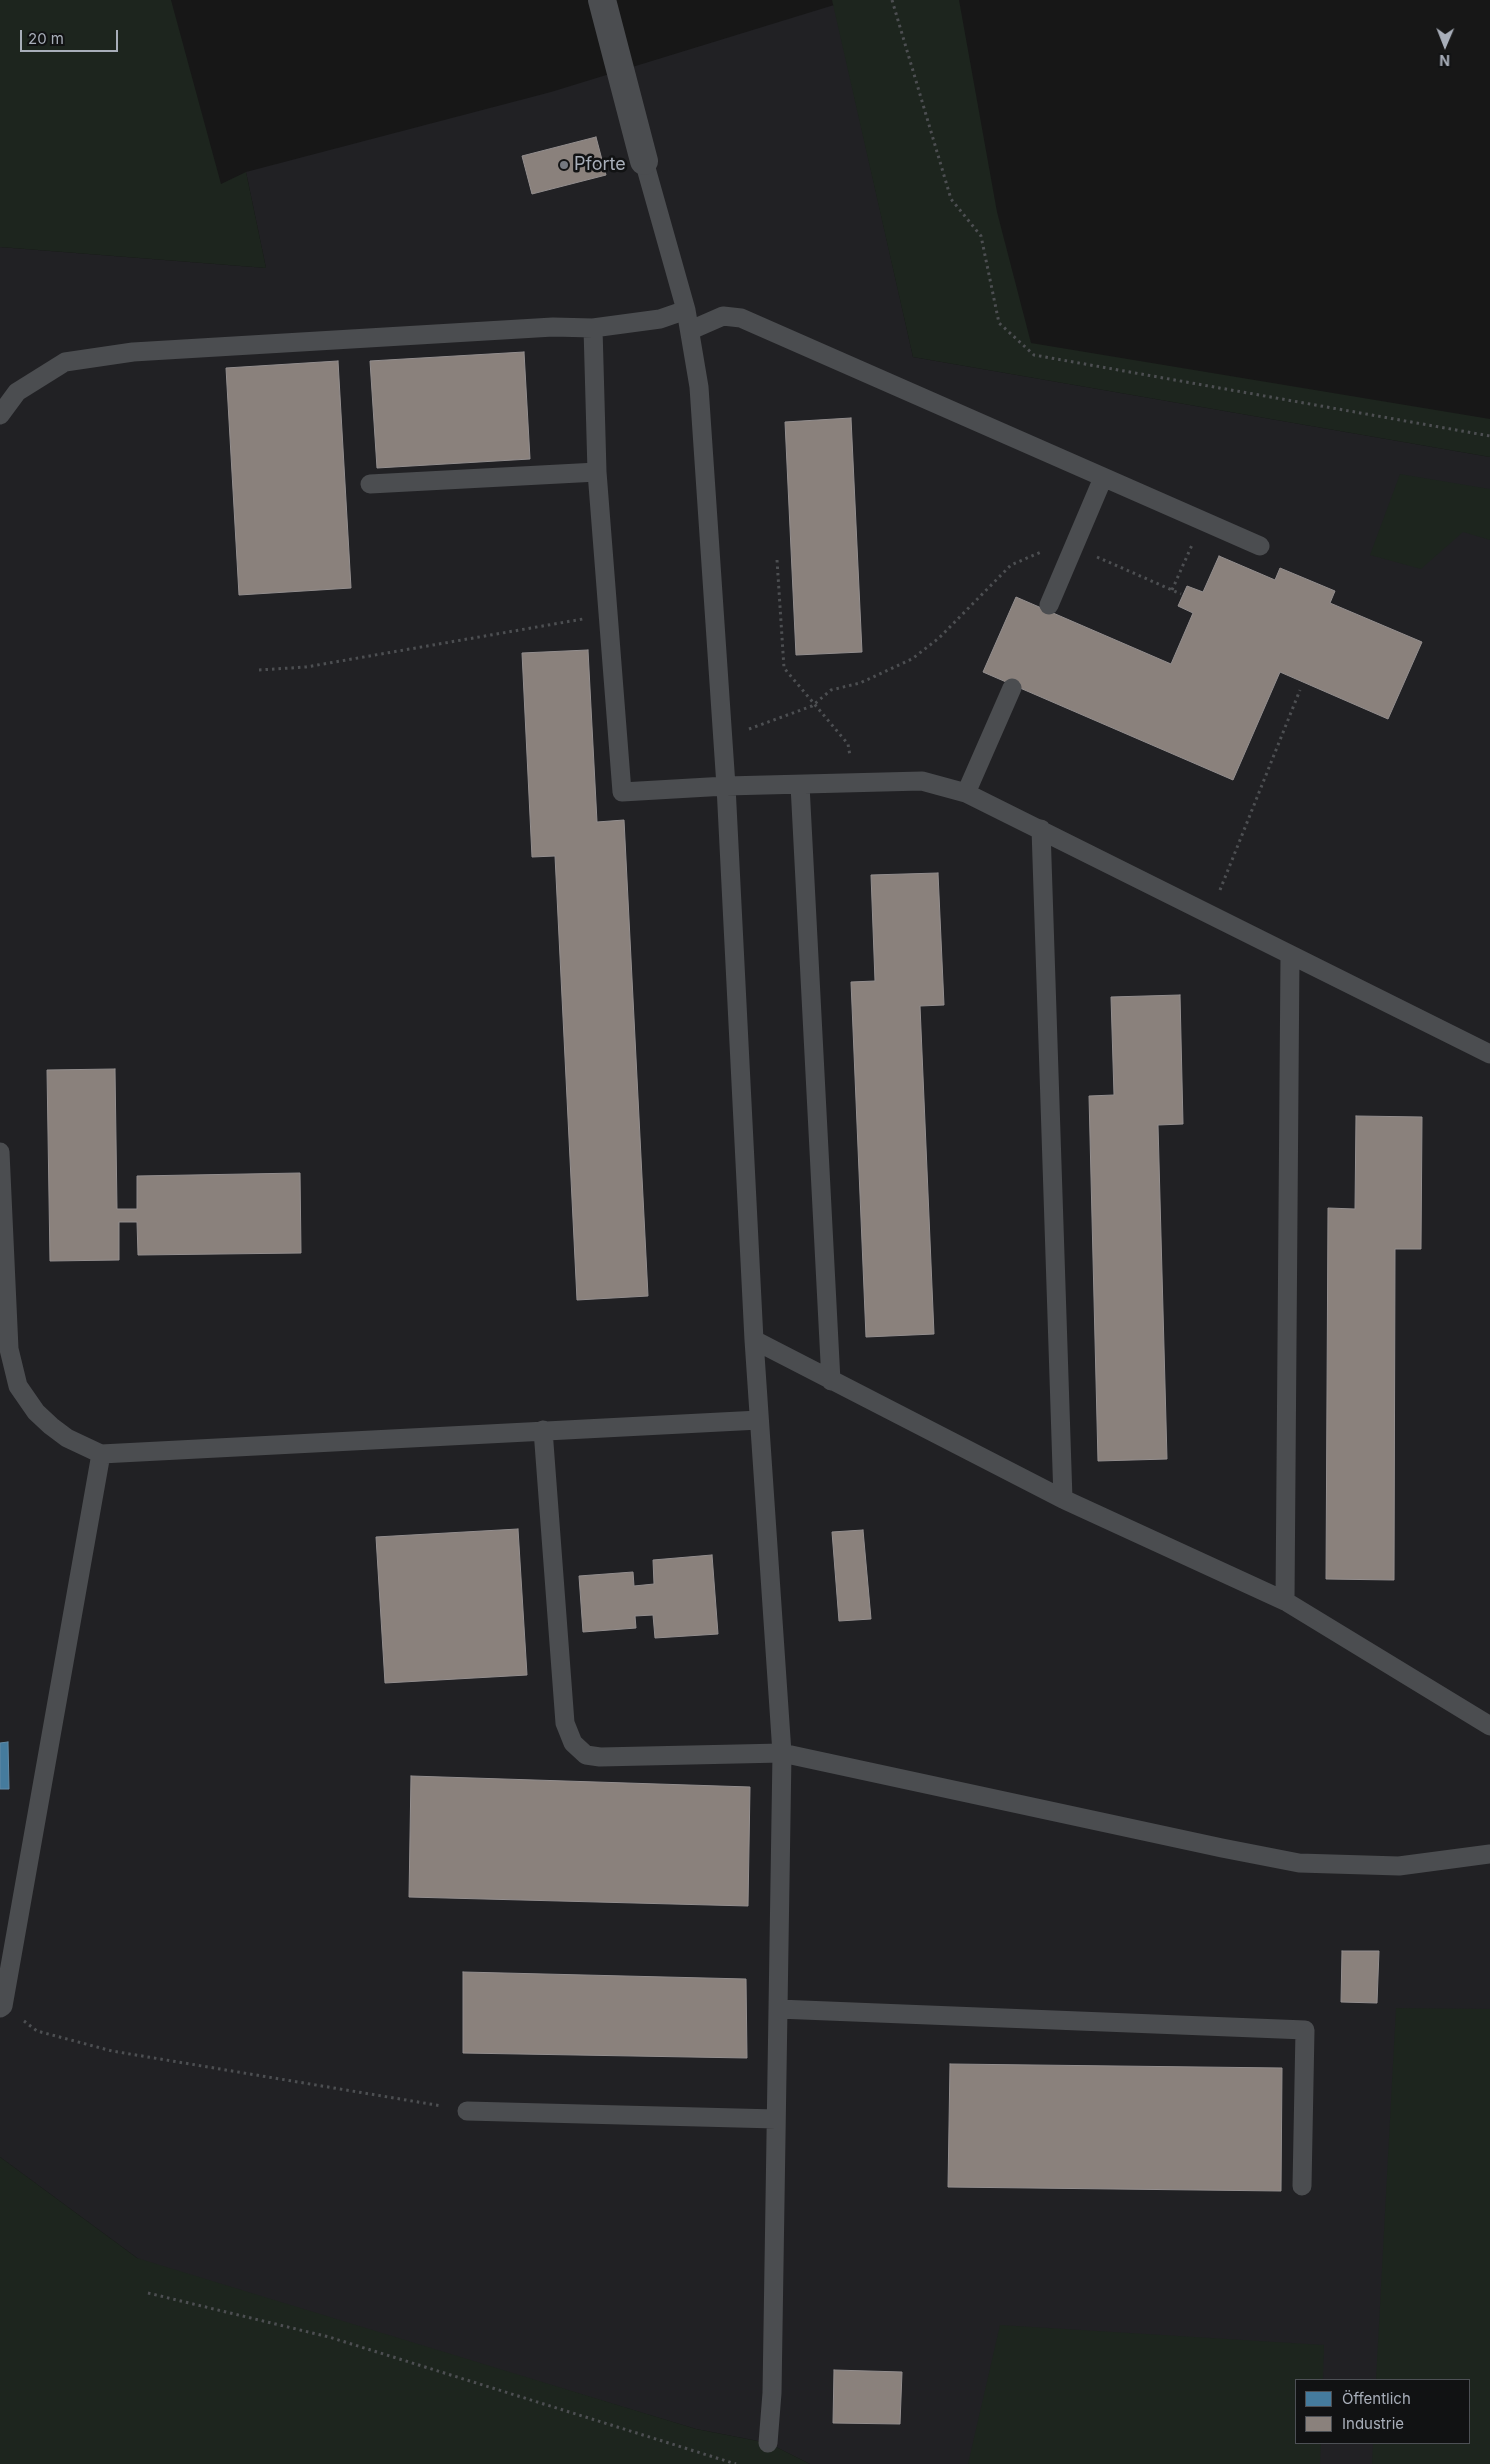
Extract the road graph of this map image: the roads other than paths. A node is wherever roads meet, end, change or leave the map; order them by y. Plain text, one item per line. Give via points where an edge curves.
1 (602, 0) edge
2 (644, 161) joint
3 (686, 310) junction
4 (593, 328) junction
5 (690, 330) junction
6 (0, 415) edge
7 (597, 472) junction
8 (1104, 478) junction
9 (370, 484) dead end
10 (1260, 546) dead end
11 (1049, 605) dead end
12 (1012, 688) dead end
13 (800, 785) junction
14 (726, 786) junction
15 (966, 793) junction
16 (1041, 829) junction
17 (1290, 955) junction
18 (1490, 1054) edge
19 (0, 1152) edge
20 (754, 1340) junction
21 (830, 1381) junction
22 (759, 1420) junction
23 (543, 1430) junction
24 (101, 1454) junction
25 (1063, 1499) junction
26 (1285, 1601) junction
27 (1490, 1726) edge
28 (782, 1753) junction
29 (1490, 1854) edge
30 (2, 2007) edge
31 (778, 2009) junction
32 (467, 2111) road end
33 (776, 2119) junction
34 (1302, 2186) dead end
35 (768, 2443) dead end

1 - 2 street
2 - 3 lane
3 - 4 lane via 660,319
3 - 5 lane
4 - 6 lane via 554,326 133,352 65,362 17,392
4 - 7 lane
5 - 8 lane via 723,316 741,318
5 - 14 lane via 699,387
7 - 9 lane
7 - 14 lane via 622,792
8 - 10 lane
8 - 11 lane
12 - 15 lane
13 - 14 lane
13 - 15 lane via 922,781
13 - 21 lane
14 - 20 lane
15 - 16 lane
16 - 17 lane
16 - 25 lane
17 - 18 lane
17 - 26 lane
19 - 24 lane via 9,1349 18,1386 36,1412 51,1426 67,1438
20 - 21 lane
20 - 22 lane
21 - 25 lane
22 - 23 lane
22 - 28 lane
23 - 24 lane
23 - 28 lane via 565,1723 573,1743 586,1755 600,1757
24 - 30 lane
25 - 26 lane
26 - 27 lane
28 - 29 lane via 1299,1862 1399,1866
28 - 31 lane
31 - 33 lane
31 - 34 lane via 1305,2030
32 - 33 lane
33 - 35 lane via 772,2393

